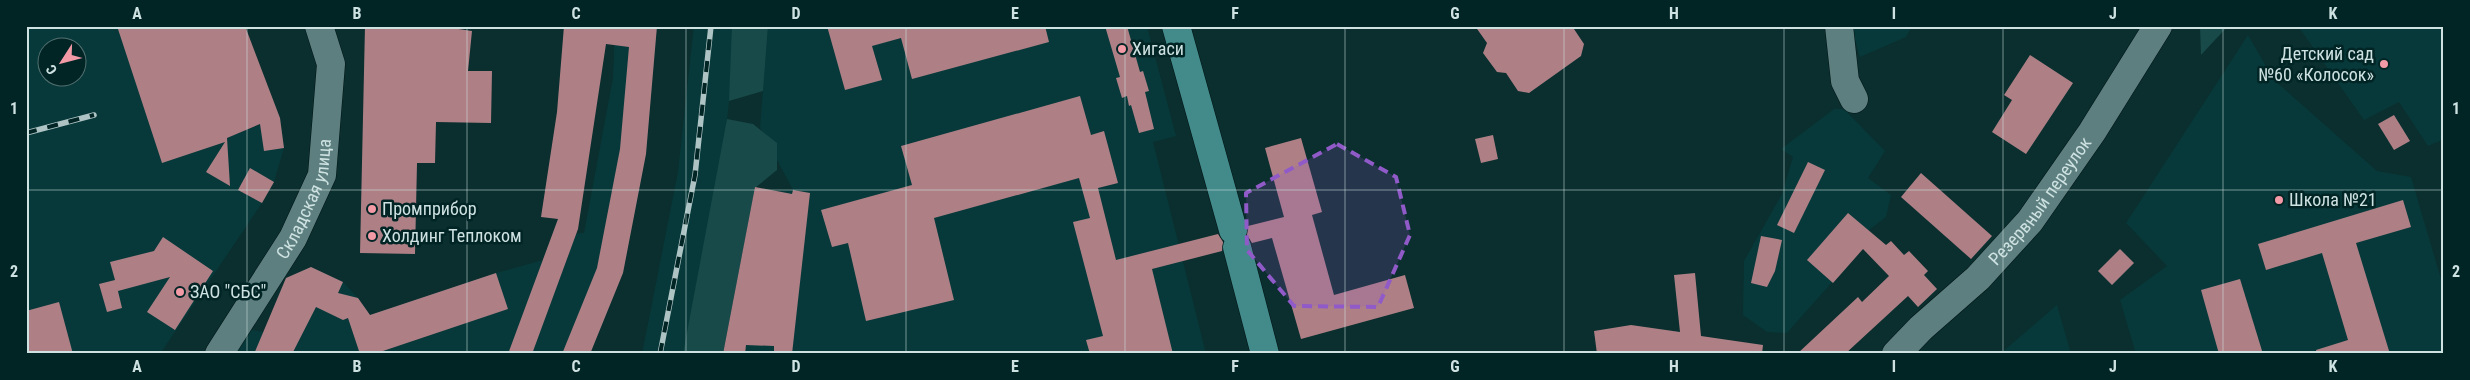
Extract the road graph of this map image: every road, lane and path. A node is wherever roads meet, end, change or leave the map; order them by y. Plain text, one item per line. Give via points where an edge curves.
1 (319, 26) edge
2 (1176, 26) edge
3 (1839, 26) edge
4 (2158, 26) edge
5 (1854, 99) dead end
6 (220, 354) edge
7 (1264, 354) edge
8 (1896, 354) edge

1 - 6 street, Складская улица via 331,64 322,175 293,238
2 - 7 main road
3 - 5 street via 1845,81
4 - 8 street, Резервный переулок via 2092,132 2030,221 1978,278

